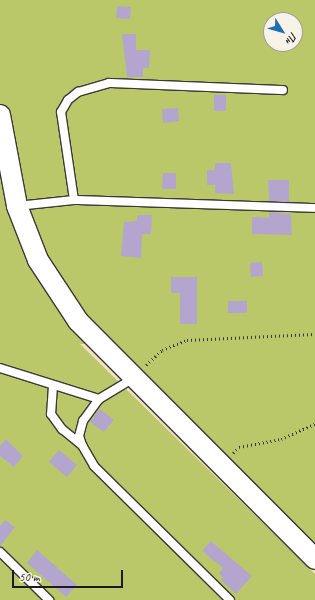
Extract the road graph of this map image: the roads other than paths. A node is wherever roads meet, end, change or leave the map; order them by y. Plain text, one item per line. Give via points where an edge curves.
1 (283, 90) dead end
2 (0, 115) edge
3 (74, 200) junction
4 (17, 206) junction
5 (315, 208) edge
6 (0, 368) edge
7 (132, 379) junction
8 (53, 386) junction
9 (99, 399) junction
10 (82, 445) junction
11 (0, 552) edge
12 (315, 559) edge
13 (49, 600) edge
14 (230, 600) edge

1 - 3 lane via 108,83 78,92 68,100 61,112
2 - 4 street
3 - 4 lane
3 - 5 lane
4 - 7 street via 38,260 78,321
6 - 8 lane
7 - 9 lane
7 - 12 street
8 - 9 lane
8 - 10 lane via 51,414
9 - 10 lane via 83,421 79,436
10 - 14 lane via 94,466
11 - 13 lane

